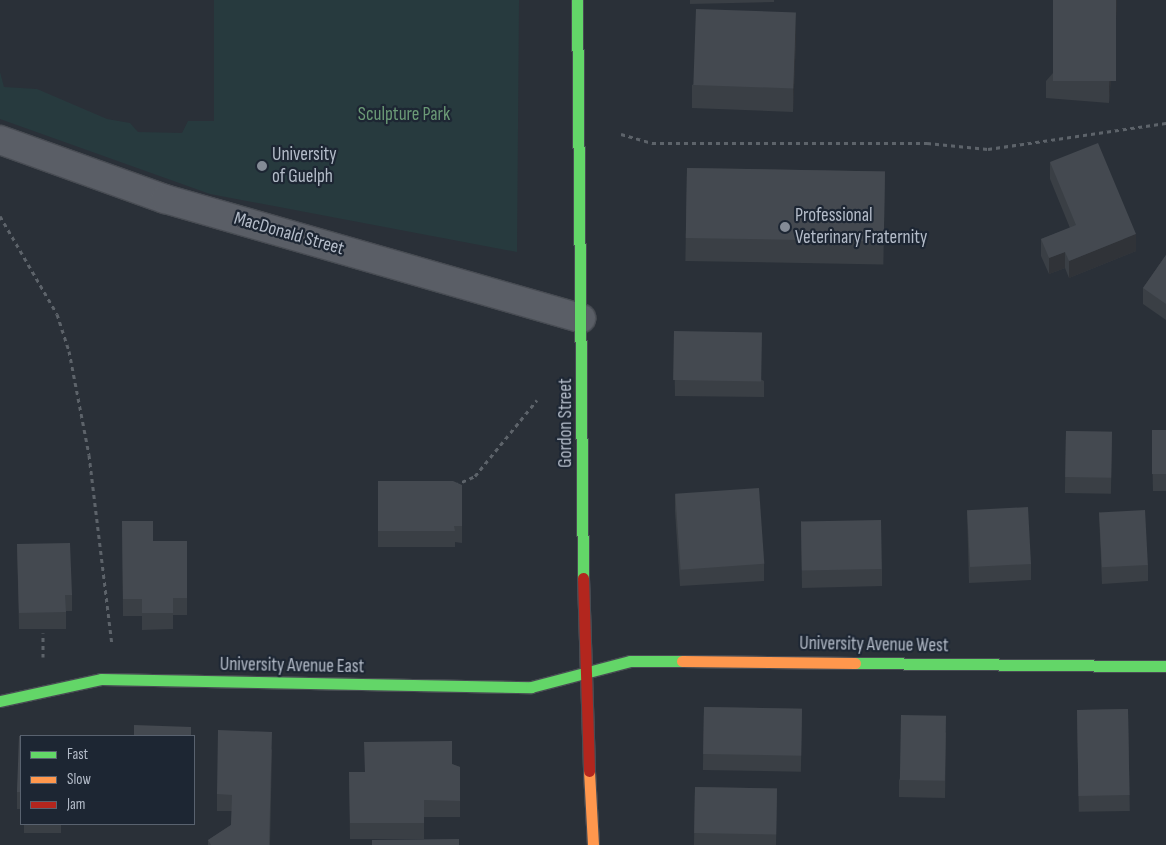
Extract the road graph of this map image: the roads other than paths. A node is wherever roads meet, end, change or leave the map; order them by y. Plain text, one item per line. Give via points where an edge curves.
1 (577, 0) edge
2 (0, 140) edge
3 (581, 318) junction
4 (1166, 666) edge
5 (584, 674) junction
6 (0, 702) edge
7 (593, 845) edge

1 - 3 street, Gordon Street
2 - 3 street, MacDonald Street via 165,199
3 - 5 street, Gordon Street
4 - 5 street, University Avenue West via 630,661
5 - 6 street, University Avenue East via 531,686 101,679
5 - 7 street, Gordon Street

